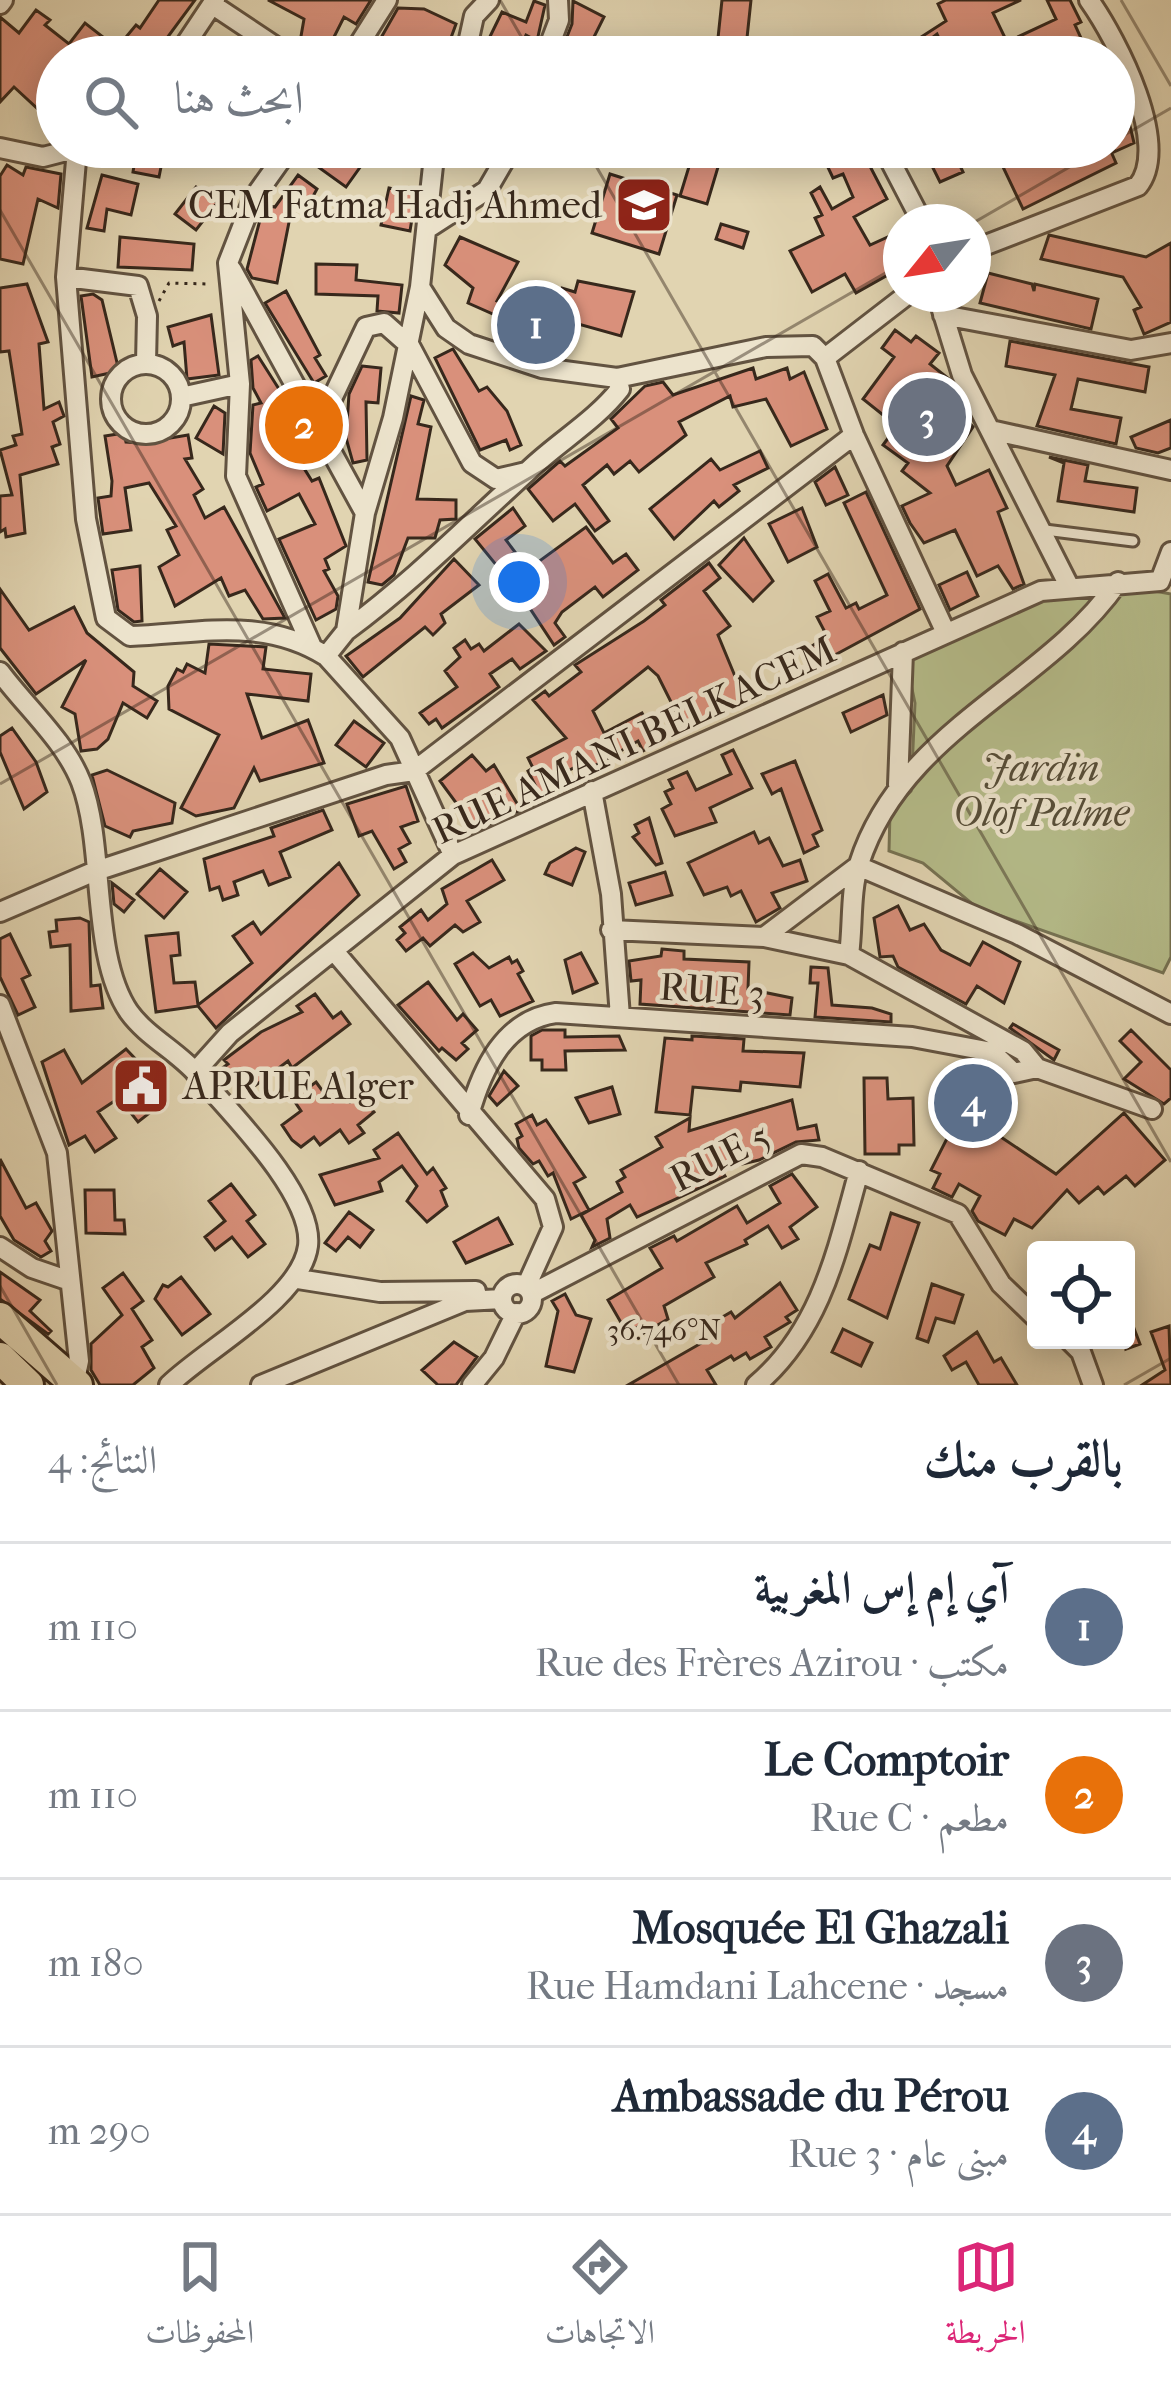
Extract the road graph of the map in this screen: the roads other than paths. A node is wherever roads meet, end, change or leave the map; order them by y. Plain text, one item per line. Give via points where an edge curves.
1 (387, 0) edge
2 (489, 0) edge
3 (558, 0) edge
4 (1089, 0) edge
5 (214, 3) edge
6 (474, 8) edge
7 (192, 36) edge
8 (261, 36) edge
9 (364, 36) edge
10 (553, 36) edge
11 (1113, 36) edge
12 (1135, 80) edge
13 (0, 148) edge
14 (36, 156) edge
15 (78, 168) edge
16 (275, 168) edge
17 (434, 168) edge
18 (500, 168) edge
19 (894, 168) edge
20 (913, 204) edge
21 (430, 227) junction
22 (991, 243) edge
23 (228, 263) junction
24 (66, 278) junction
25 (420, 287) junction
26 (885, 312) edge
27 (942, 312) edge
28 (943, 315) junction
29 (267, 327) junction
30 (233, 332) junction
31 (1171, 343) edge
32 (410, 346) junction
33 (825, 358) junction
34 (146, 364) junction
35 (617, 378) junction
36 (240, 384) junction
37 (182, 397) junction
38 (111, 407) junction
39 (79, 415) junction
40 (320, 424) junction
41 (995, 431) junction
42 (854, 435) junction
43 (1171, 470) edge
44 (526, 472) junction
45 (365, 513) junction
46 (1045, 530) junction
47 (1133, 541) dead end
48 (1171, 551) edge
49 (1165, 582) edge
50 (1118, 583) junction
51 (1068, 584) junction
52 (346, 631) junction
53 (946, 633) junction
54 (319, 651) junction
55 (903, 652) junction
56 (0, 672) edge
57 (413, 771) junction
58 (898, 785) junction
59 (592, 791) junction
60 (453, 855) junction
61 (858, 866) junction
62 (93, 872) junction
63 (0, 912) edge
64 (611, 930) junction
65 (764, 937) junction
66 (334, 950) junction
67 (849, 955) junction
68 (0, 1005) edge
69 (1171, 1014) edge
70 (620, 1017) junction
71 (997, 1047) junction
72 (195, 1072) junction
73 (1152, 1109) dead end
74 (469, 1115) junction
75 (859, 1172) junction
76 (0, 1247) edge
77 (67, 1280) junction
78 (298, 1280) junction
79 (528, 1291) junction
80 (508, 1301) junction
81 (1027, 1309) edge
82 (0, 1318) edge
83 (1079, 1349) edge
84 (0, 1358) edge
85 (28, 1385) edge
86 (75, 1385) edge
87 (169, 1385) edge
88 (261, 1385) edge
89 (472, 1385) edge
90 (756, 1385) edge
91 (1093, 1385) edge

1 - 9 street
2 - 6 street
3 - 10 street
4 - 11 street
5 - 7 street
5 - 8 street
12 - 22 street via 1156,125 1156,163 1138,186
13 - 14 street
15 - 24 street
16 - 23 street via 253,199
17 - 21 street
18 - 21 street via 487,190
19 - 20 street
21 - 25 street
23 - 29 street
23 - 30 street
24 - 34 street via 138,286
24 - 39 street
25 - 32 street
25 - 35 street via 446,328 469,344 542,368
26 - 33 street
27 - 28 street
28 - 31 street via 1131,350
28 - 41 street via 962,375
29 - 30 street
29 - 40 street
30 - 36 street
32 - 40 street via 384,323 366,327
32 - 44 street via 472,463 496,478
32 - 45 street
33 - 35 street via 813,346 766,346
33 - 42 street
34 - 37 street via 174,377
34 - 38 street via 116,381
35 - 44 street via 620,389 608,404
36 - 37 street
36 - 54 street via 236,476
37 - 38 street via 175,420 156,434 132,432
38 - 39 street
39 - 54 street via 92,562 116,631 227,627
40 - 45 street
41 - 43 street
41 - 46 street
42 - 53 street
42 - 57 street
44 - 52 street via 434,564
45 - 52 street
46 - 47 lane
46 - 51 street
48 - 49 street
49 - 50 street, RUE AMANI BELKACEM
50 - 51 street, RUE AMANI BELKACEM
50 - 58 street via 1100,608
51 - 53 street, RUE AMANI BELKACEM
52 - 54 street
53 - 55 street, RUE AMANI BELKACEM
54 - 57 street via 400,739
55 - 58 street
55 - 59 street, RUE AMANI BELKACEM
56 - 62 street via 64,748 81,782 98,849
57 - 60 street
57 - 62 street
58 - 61 street
59 - 60 street, RUE AMANI BELKACEM
59 - 64 street
60 - 66 street, RUE AMANI BELKACEM
61 - 65 street
61 - 67 street
61 - 69 street via 1017,934
62 - 63 street
62 - 72 street via 127,1010
64 - 65 street
64 - 70 street
65 - 67 street
66 - 72 street, RUE AMANI BELKACEM via 230,1033
66 - 74 street
67 - 71 street
68 - 77 street via 57,1153
70 - 71 street, RUE 3
70 - 74 street, RUE 3 via 556,1013 526,1020 490,1060
71 - 73 street
72 - 78 street via 293,1190 308,1222
74 - 79 street via 553,1214
75 - 79 street, RUE 5 via 822,1157 788,1156
75 - 81 street, RUE 5 via 958,1214 1001,1284
75 - 90 street via 811,1323
76 - 77 street
77 - 86 street
78 - 80 street
78 - 87 street
79 - 80 street via 529,1308
80 - 88 street via 465,1301
80 - 89 street via 494,1358
82 - 86 main road
83 - 91 street
84 - 85 main road

